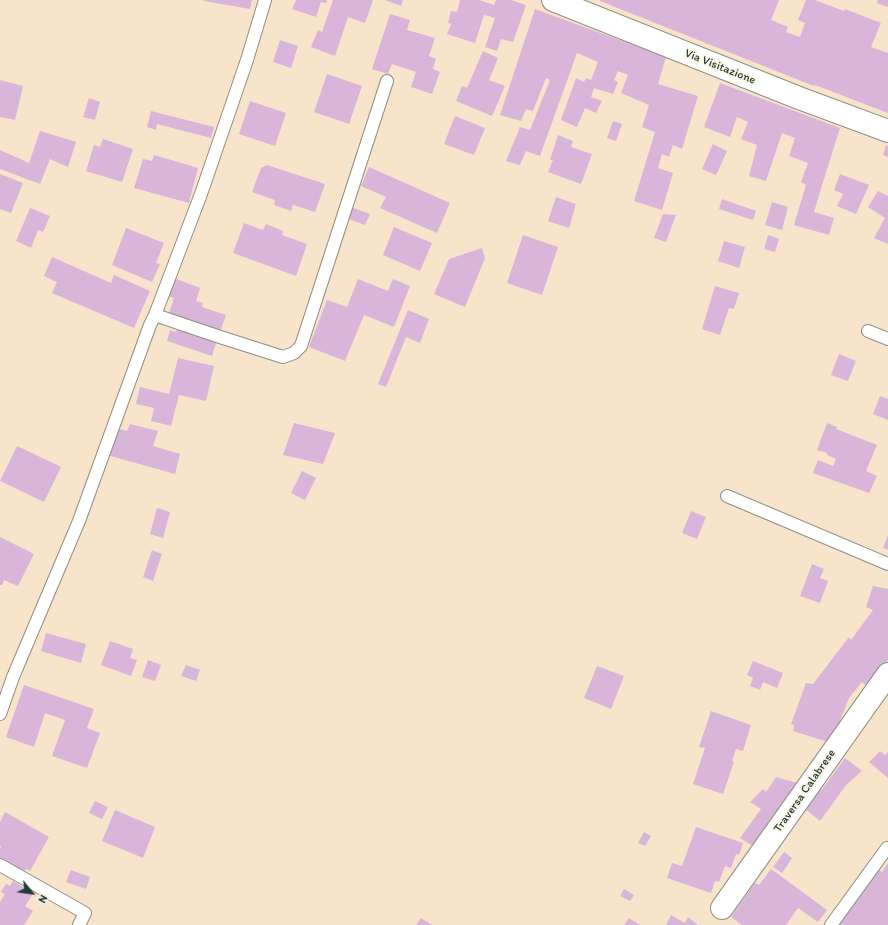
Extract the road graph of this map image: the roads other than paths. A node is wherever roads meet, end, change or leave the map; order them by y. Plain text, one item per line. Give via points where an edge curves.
1 (265, 0) edge
2 (553, 0) edge
3 (387, 81) dead end
4 (888, 131) edge
5 (155, 315) junction
6 (868, 331) dead end
7 (888, 340) edge
8 (727, 496) dead end
9 (888, 564) edge
10 (888, 674) edge
11 (0, 714) edge
12 (888, 849) edge
13 (0, 865) edge
14 (722, 908) dead end
15 (79, 925) edge
16 (831, 925) edge

1 - 5 lane via 201,194
2 - 4 street, Via Visitazione
3 - 5 lane via 301,346 294,353 283,357
5 - 11 lane via 79,521
6 - 7 lane
8 - 9 lane
10 - 14 street, Traversa Calabrese
12 - 16 lane
13 - 15 lane via 85,913

